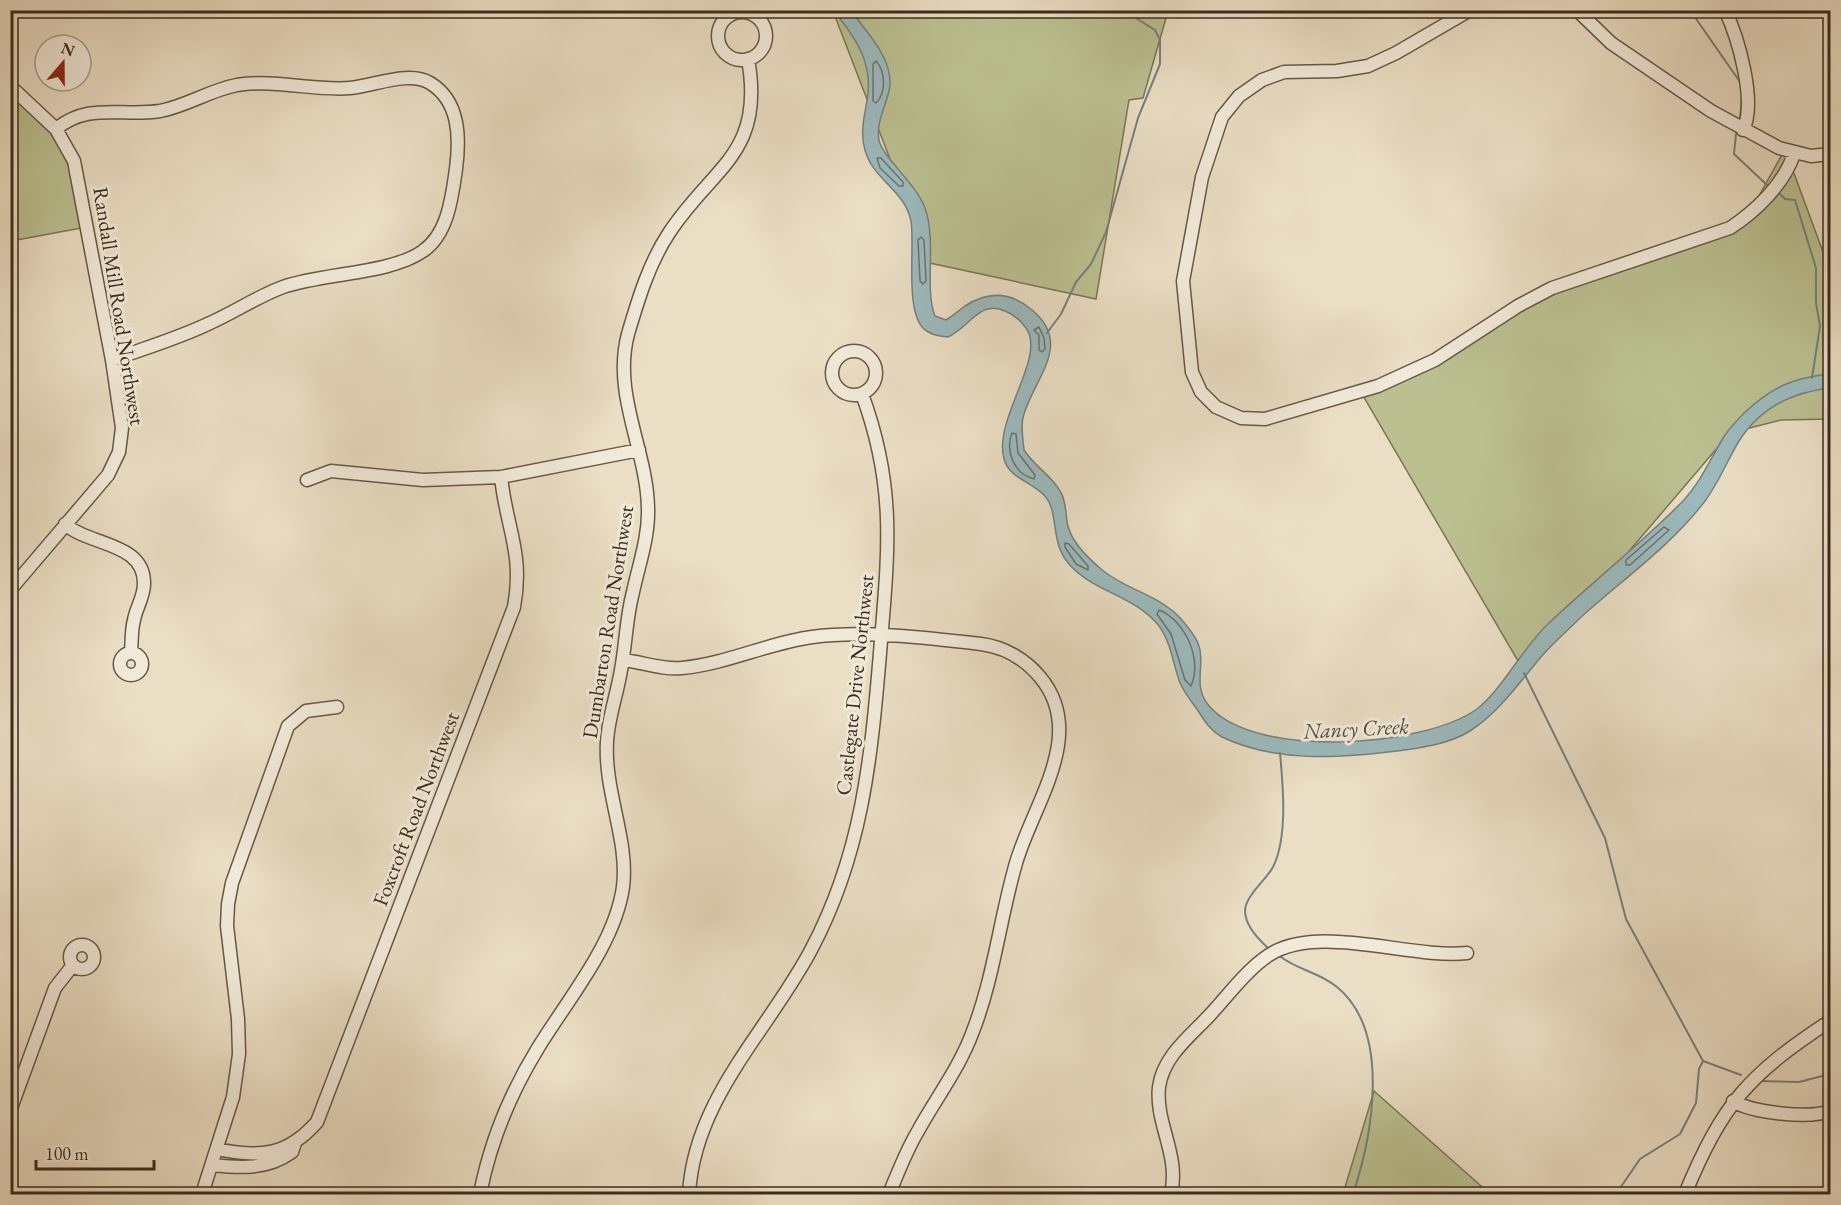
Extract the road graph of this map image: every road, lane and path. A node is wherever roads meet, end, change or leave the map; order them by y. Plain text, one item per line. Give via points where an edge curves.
1 (1470, 10) edge
2 (1577, 10) edge
3 (1725, 10) edge
4 (748, 59) dead end
5 (10, 86) edge
6 (56, 129) junction
7 (1743, 130) junction
8 (1794, 154) junction
9 (1830, 154) edge
10 (112, 360) junction
11 (862, 394) dead end
12 (639, 450) junction
13 (501, 477) junction
14 (308, 480) dead end
15 (65, 524) junction
16 (12, 583) edge
17 (881, 637) junction
18 (131, 652) dead end
19 (623, 660) junction
20 (337, 707) dead end
21 (1467, 953) dead end
22 (73, 965) dead end
23 (1830, 1021) edge
24 (1733, 1101) junction
25 (10, 1111) edge
26 (1830, 1111) edge
27 (296, 1142) junction
28 (217, 1149) junction
29 (212, 1165) junction
30 (202, 1194) edge
31 (480, 1194) edge
32 (689, 1194) edge
33 (889, 1194) edge
34 (1171, 1194) edge
35 (1685, 1194) edge

1 - 8 street via 1368,66 1284,72 1262,80 1239,96 1222,117 1201,184 1183,281 1192,372 1201,392 1216,407 1241,418 1265,419 1405,376 1552,288 1730,228 1782,180
2 - 7 street via 1611,43 1648,70
3 - 7 street via 1738,38 1749,111
4 - 12 street, Dumbarton Road Northwest via 752,102 742,141 727,166 680,217 663,242 628,336 624,381
5 - 6 street, Randall Mill Road Northwest
6 - 10 street, Randall Mill Road Northwest via 77,172
6 - 10 street via 81,114 161,111 238,85 347,88 411,78 424,80 438,89 455,118 456,165 448,211 436,237 422,252 384,266 283,287 207,325
7 - 8 street
8 - 9 street
10 - 15 street, Randall Mill Road Northwest via 122,428 119,452 108,475
11 - 17 street, Castlegate Drive Northwest via 880,449 888,500
12 - 13 street
12 - 19 street, Dumbarton Road Northwest via 648,524 628,610
13 - 14 street via 423,480 331,471
13 - 27 street, Foxcroft Road Northwest via 518,561 514,607 322,1110 317,1122
15 - 16 street, Randall Mill Road Northwest
15 - 18 street via 83,536 126,551 141,567 144,586 134,621
17 - 19 street via 809,637 682,668 657,668
17 - 32 street, Castlegate Drive Northwest via 870,769 862,813 842,879 810,952 712,1105 695,1155
17 - 33 street via 983,644 1015,655 1043,681 1055,703 1060,727 1055,762 1017,861 974,1030 918,1131
19 - 31 street, Dumbarton Road Northwest via 606,755 623,861 620,906 607,937 514,1094
20 - 28 street via 306,711 288,726 232,883 227,926 239,1054 233,1097
21 - 34 street via 1438,954 1313,941 1268,955 1176,1050 1164,1070 1159,1099 1173,1158
22 - 25 street via 55,988
23 - 24 street via 1775,1059
24 - 26 street via 1745,1107 1786,1113 1811,1115
24 - 35 street via 1704,1149
27 - 28 street, Foxcroft Road Northwest via 257,1155
27 - 29 street, Foxcroft Road Northwest via 292,1152 267,1165
28 - 29 street
29 - 30 street

